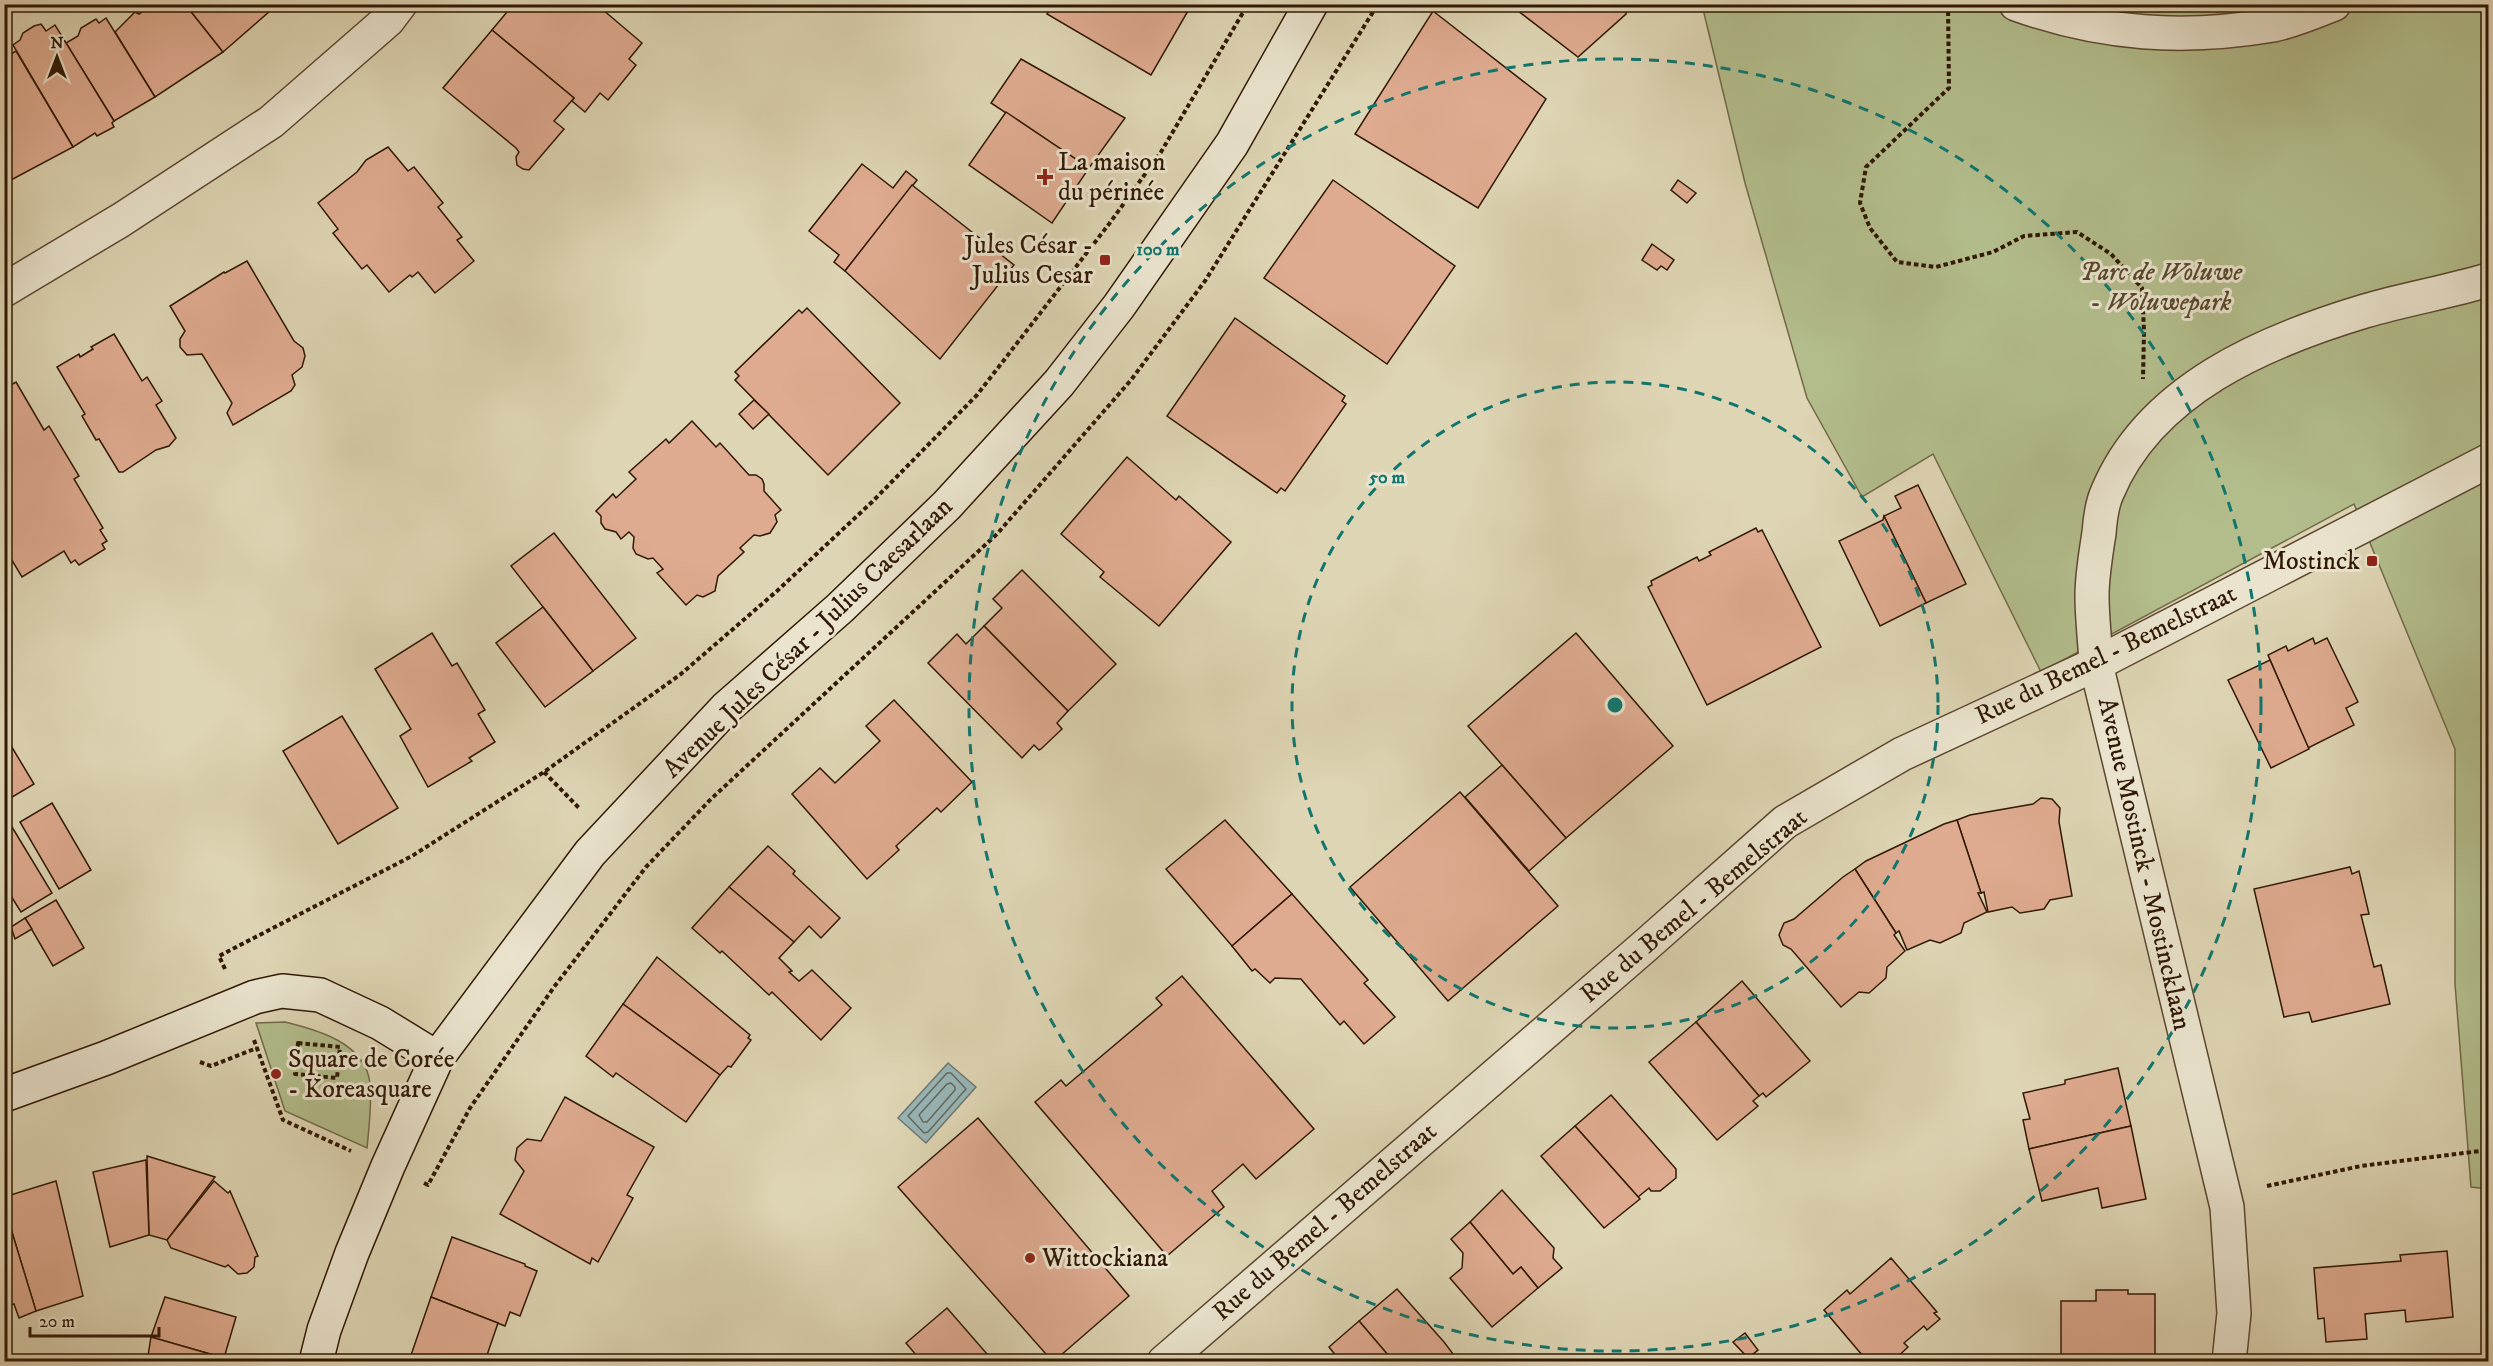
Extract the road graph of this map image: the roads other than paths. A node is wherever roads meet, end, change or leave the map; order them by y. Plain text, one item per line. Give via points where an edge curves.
1 (400, 4) edge
2 (1311, 4) edge
3 (2016, 4) edge
4 (2334, 4) edge
5 (2488, 280) edge
6 (4, 290) edge
7 (2488, 461) edge
8 (2096, 664) junction
9 (437, 1058) junction
10 (4, 1095) edge
11 (316, 1362) edge
12 (1164, 1362) edge
13 (2229, 1362) edge

1 - 6 street via 388,20 271,122 122,220
2 - 9 street, Avenue Jules César - Julius Caesarlaan via 1232,144 1119,306 1059,383 947,506 840,608 726,708 590,853
3 - 4 street via 2104,29 2166,33 2275,24
5 - 8 street, Avenue Mostinck - Mostincklaan via 2365,311 2300,334 2239,362 2170,405 2141,434 2106,494 2092,595
7 - 8 street, Rue du Bemel - Bemelstraat
8 - 12 street, Rue du Bemel - Bemelstraat via 1902,754 1785,822
8 - 13 street, Avenue Mostinck - Mostincklaan via 2227,1207 2234,1313
9 - 10 street via 380,1023 320,995 282,991 255,997
9 - 11 street, Avenue Jules César - Julius Caesarlaan via 388,1166 324,1329

